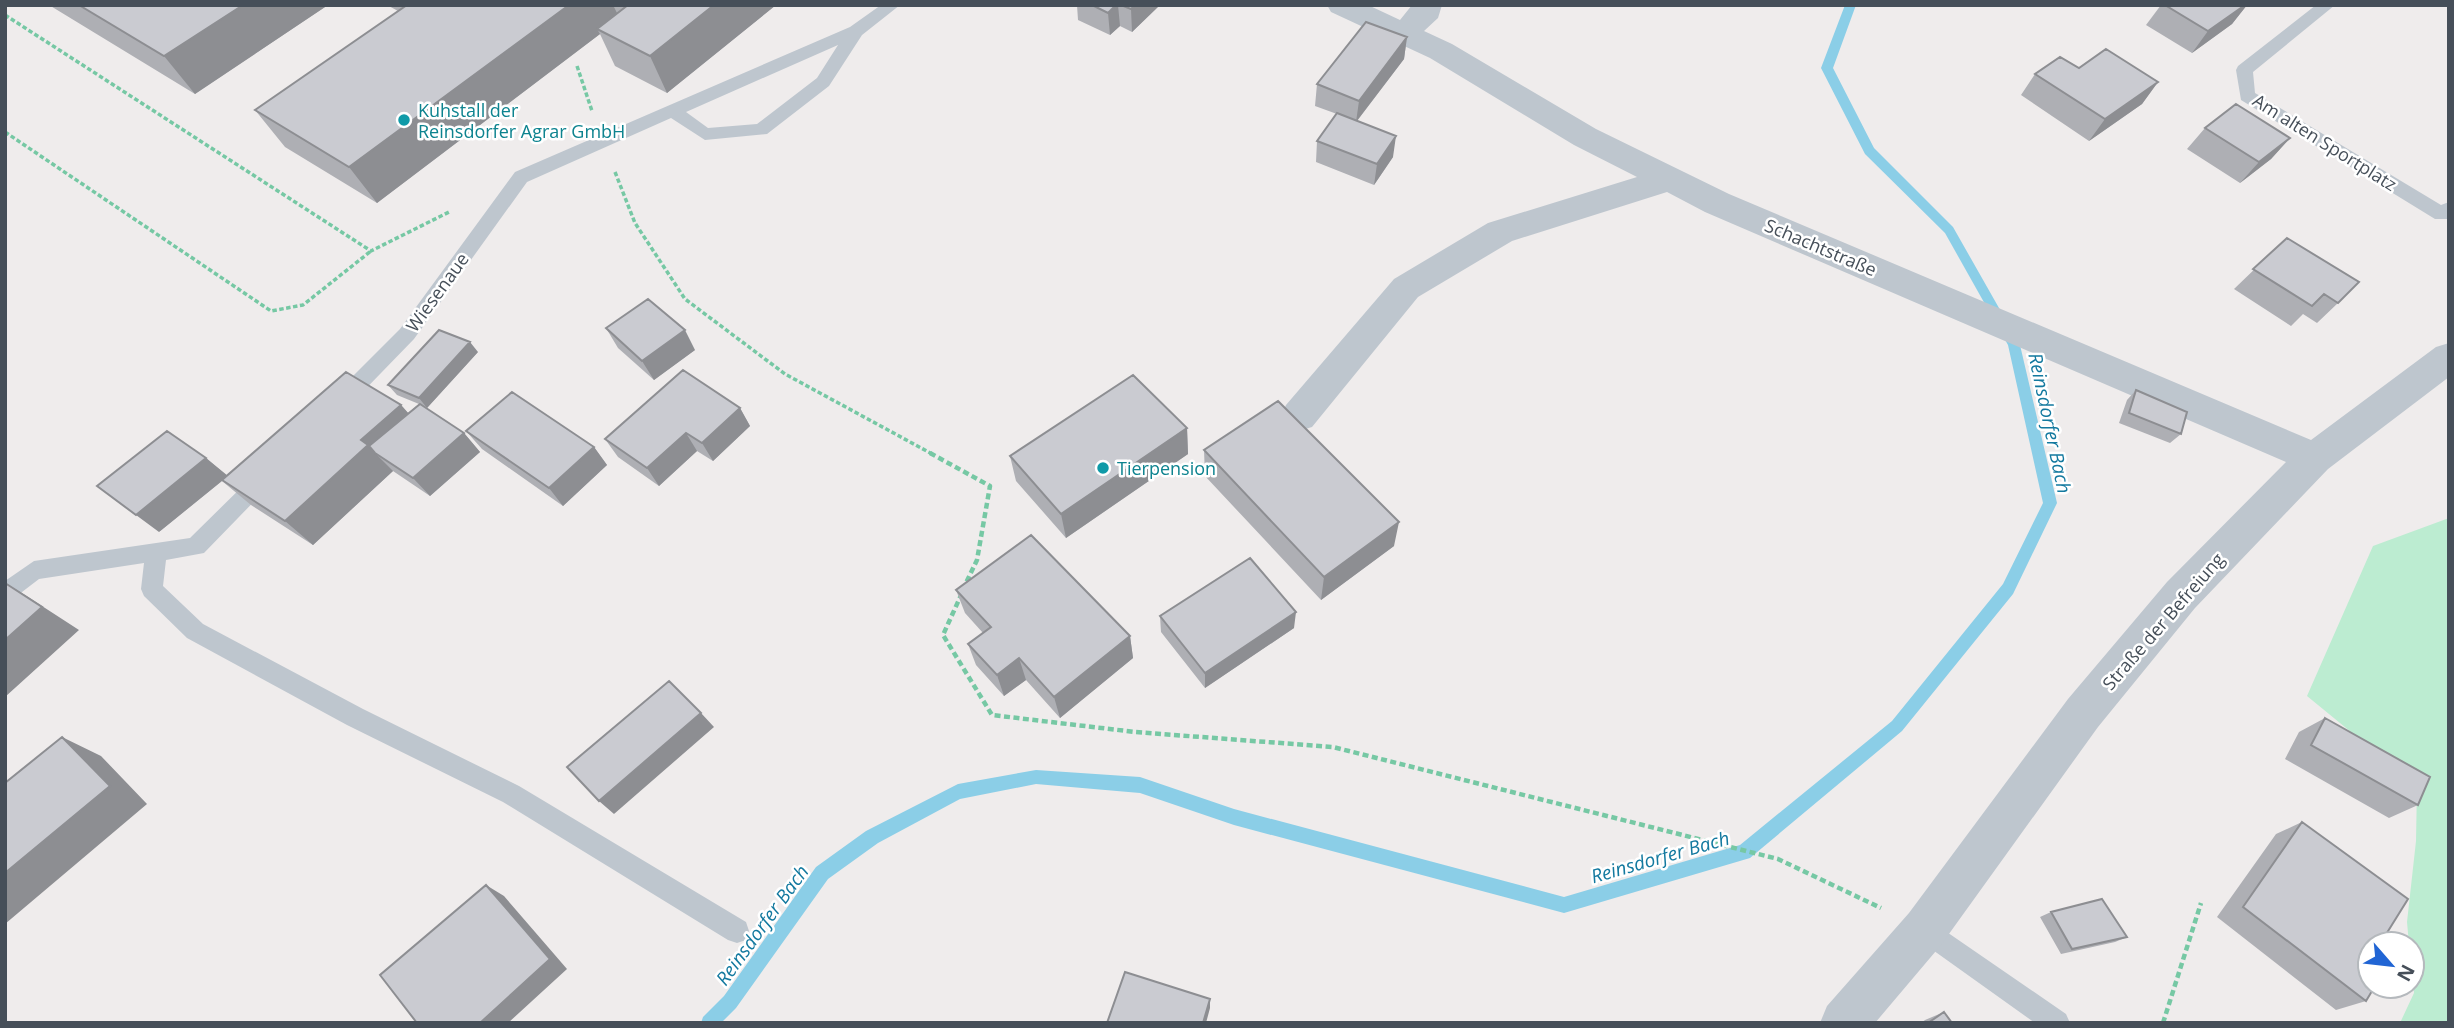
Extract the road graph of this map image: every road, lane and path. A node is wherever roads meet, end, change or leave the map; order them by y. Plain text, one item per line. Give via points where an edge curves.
1 (892, 5) edge
2 (1342, 5) edge
3 (1427, 5) edge
4 (2327, 5) edge
5 (5, 15) edge
6 (856, 31) junction
7 (1404, 33) junction
8 (577, 66) dead end
9 (673, 111) junction
10 (5, 132) edge
11 (602, 140) junction
12 (1670, 179) junction
13 (459, 208) dead end
14 (2445, 212) edge
15 (371, 251) junction
16 (2449, 358) edge
17 (330, 411) edge
18 (1299, 416) dead end
19 (2315, 458) junction
20 (273, 469) edge
21 (156, 552) junction
22 (5, 596) edge
23 (2201, 902) dead end
24 (1925, 929) junction
25 (737, 931) dead end
26 (1844, 1023) edge
27 (2057, 1023) edge
28 (2163, 1023) edge

1 - 6 lane, Wiesenaue
2 - 7 street, Schachtstraße
3 - 7 street via 1427,11
4 - 14 lane, Am alten Sportplatz via 2244,70 2247,96
5 - 15 path
6 - 9 lane, Wiesenaue
6 - 9 lane via 824,82 761,130 705,134
7 - 12 street, Schachtstraße
8 - 11 path
9 - 11 lane, Wiesenaue
10 - 15 path via 271,311 303,306
11 - 17 lane, Wiesenaue via 521,177 407,334
11 - 24 path via 635,223 685,299 785,374 990,486 977,560 943,635 992,715 1135,732 1333,747 1778,859
12 - 18 street via 1500,232 1406,288
12 - 19 street, Schachtstraße
13 - 15 path
16 - 19 street, Straße der Befreiung
19 - 24 street, Straße der Befreiung via 2181,595 2082,713
20 - 21 lane via 196,546
21 - 22 lane via 34,570
21 - 25 lane via 152,589 195,631 511,794
23 - 28 path
24 - 26 street, Straße der Befreiung
24 - 27 lane

